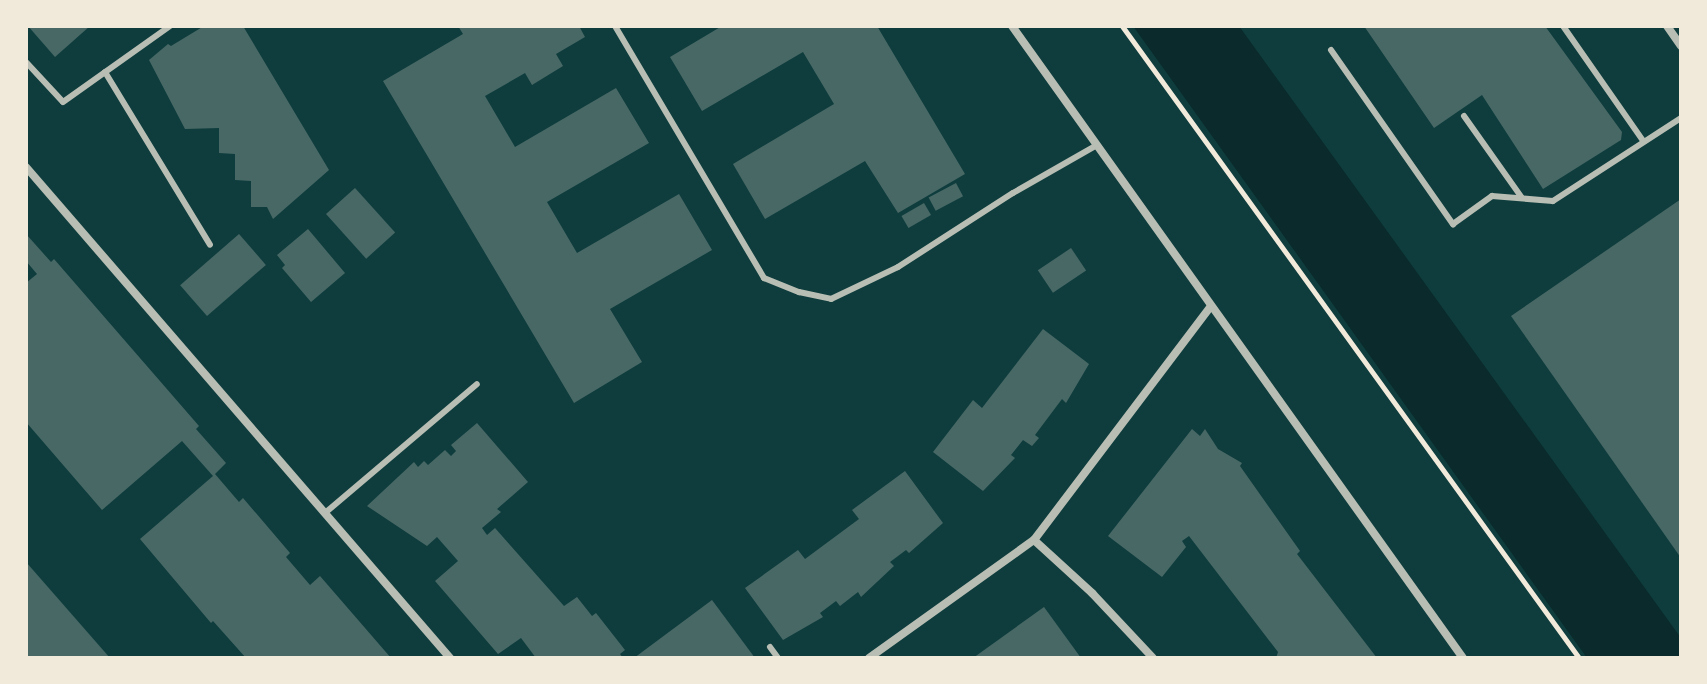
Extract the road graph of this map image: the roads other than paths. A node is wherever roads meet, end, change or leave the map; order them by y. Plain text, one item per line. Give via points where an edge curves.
1 (170, 26) edge
2 (615, 26) edge
3 (1012, 26) edge
4 (1563, 26) edge
5 (1667, 26) edge
6 (1681, 46) edge
7 (1331, 50) dead end
8 (26, 62) edge
9 (105, 72) junction
10 (1464, 116) dead end
11 (1681, 118) edge
12 (1644, 142) junction
13 (1097, 145) junction
14 (26, 167) edge
15 (1522, 198) junction
16 (210, 245) dead end
17 (1210, 307) junction
18 (477, 384) dead end
19 (325, 513) junction
20 (1034, 540) junction
21 (770, 647) dead end
22 (450, 658) edge
23 (778, 658) edge
24 (869, 658) edge
25 (1153, 658) edge
26 (1463, 658) edge

1 - 9 lane
2 - 13 lane via 764,278 799,292 831,299 898,267
3 - 13 street
4 - 12 lane
5 - 6 street
7 - 15 lane via 1453,224 1492,196
8 - 9 lane via 63,102
9 - 16 lane
10 - 15 lane
11 - 12 lane
12 - 15 lane via 1553,201
13 - 17 street
14 - 19 street
17 - 20 street
17 - 26 street
18 - 19 lane
19 - 22 street
20 - 24 street
20 - 25 street
21 - 23 lane

